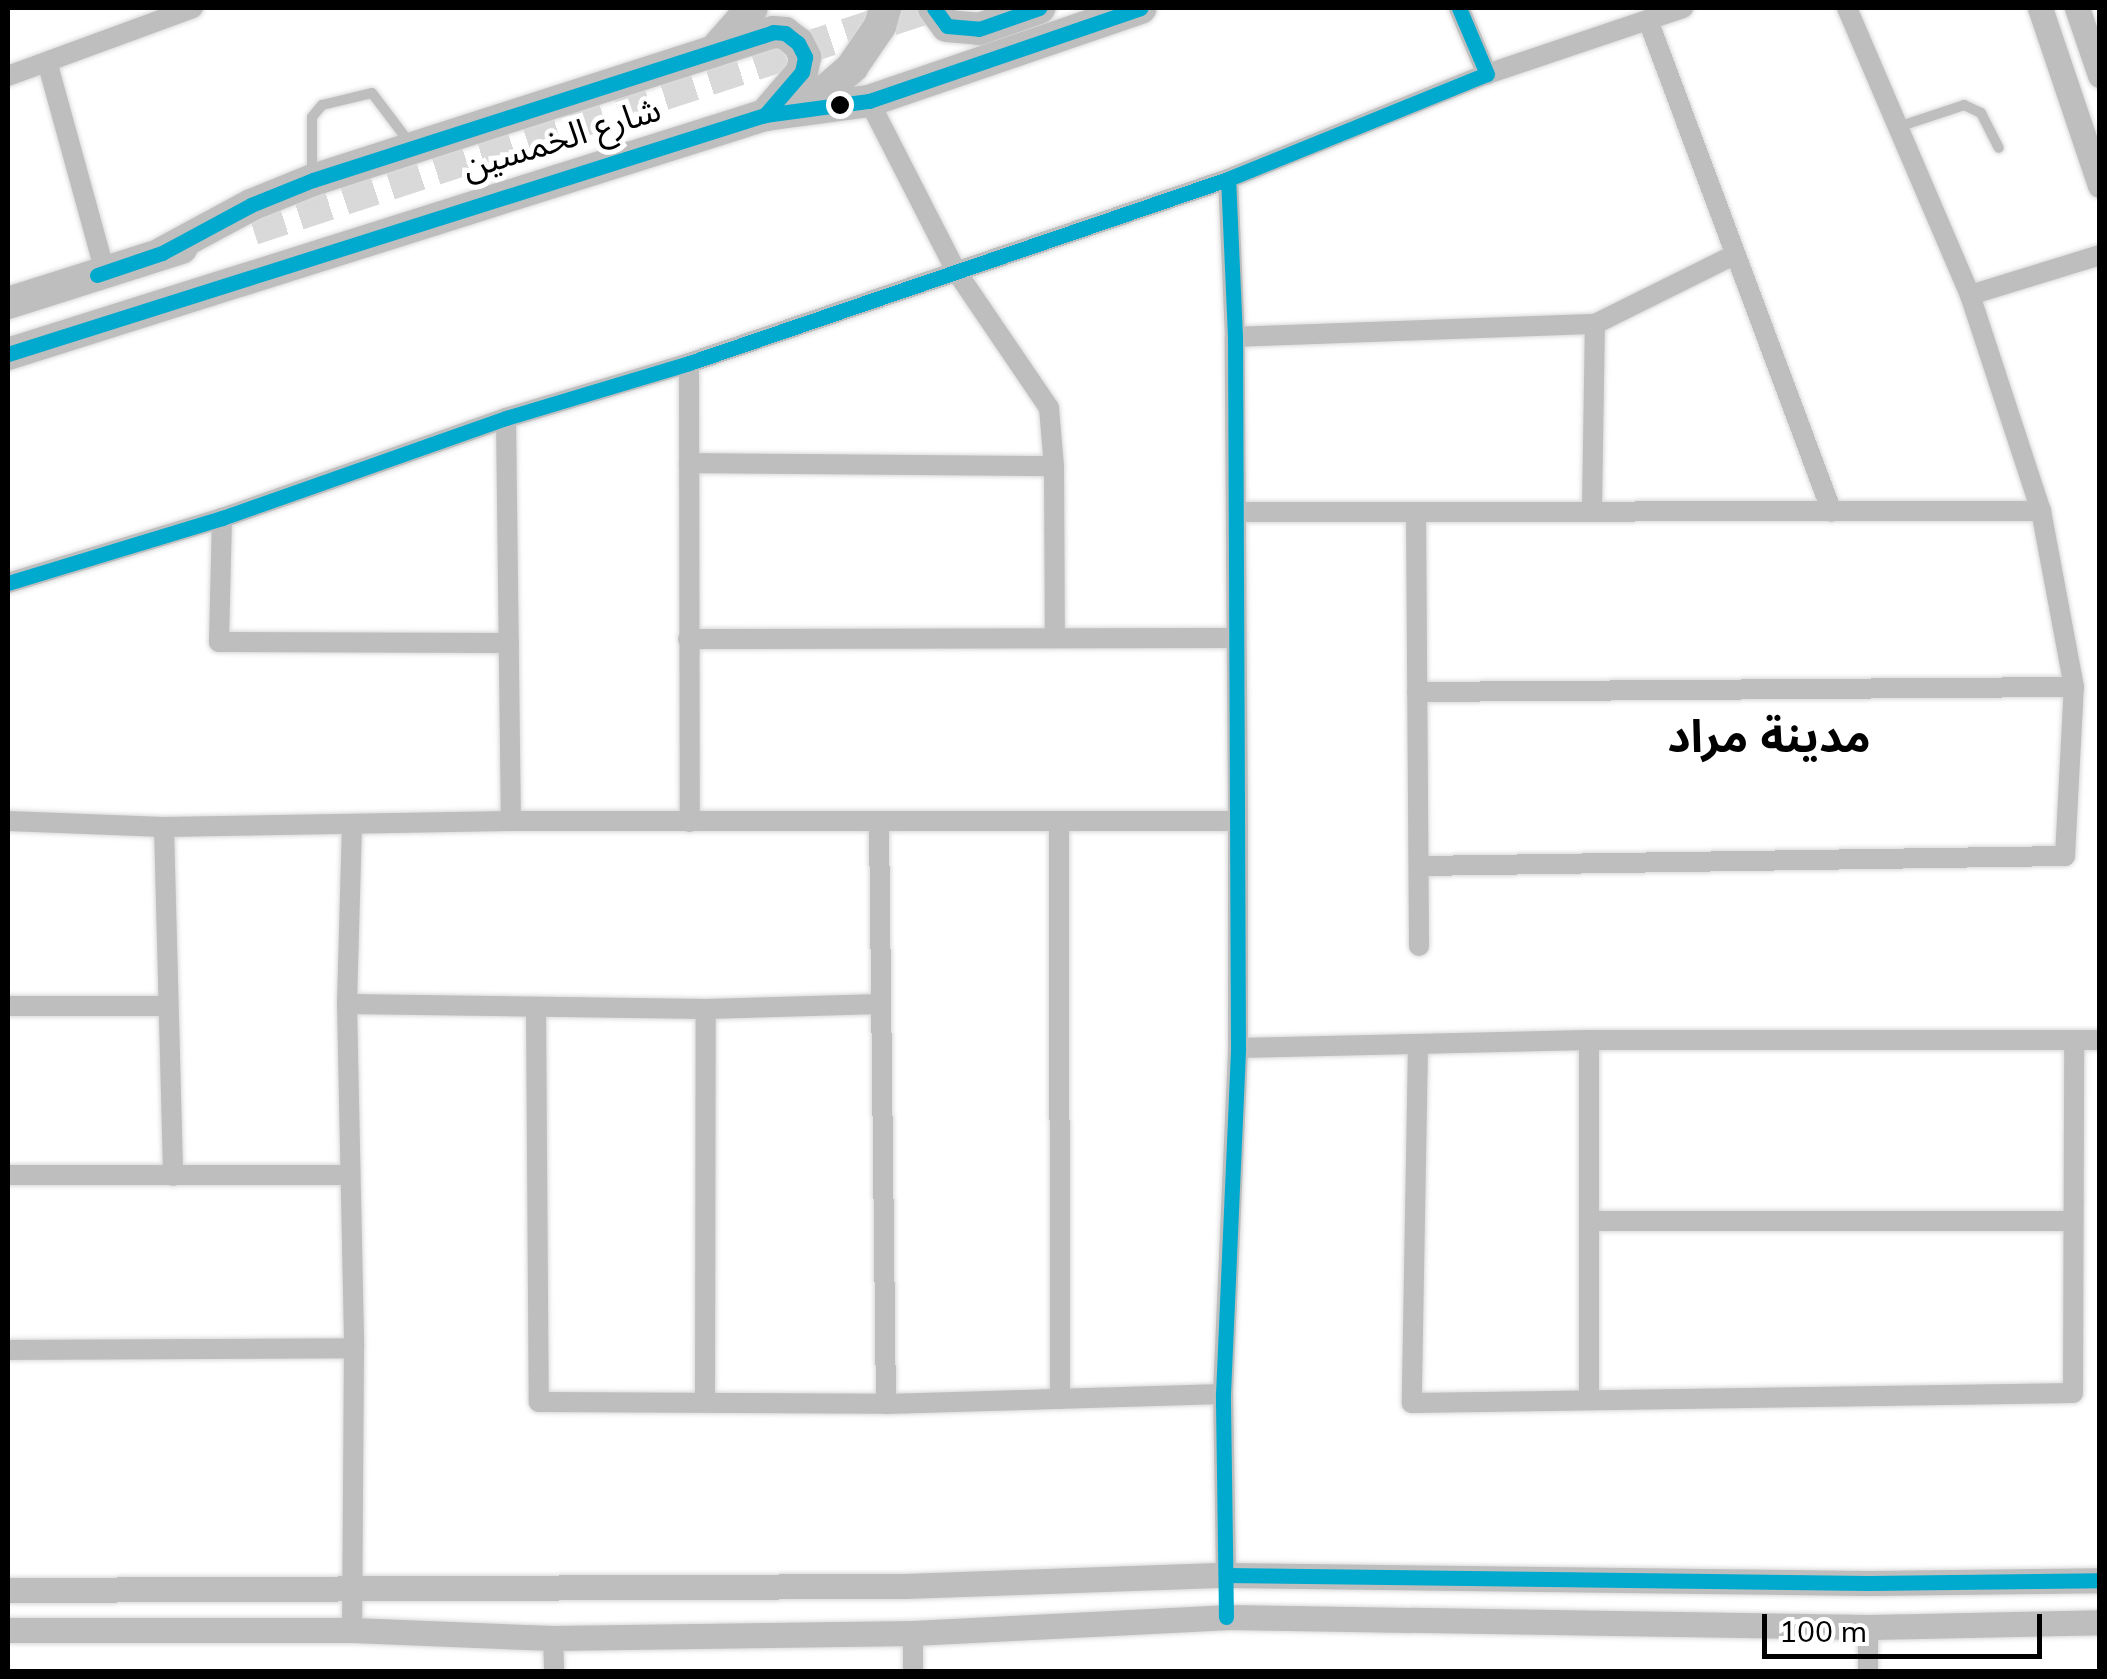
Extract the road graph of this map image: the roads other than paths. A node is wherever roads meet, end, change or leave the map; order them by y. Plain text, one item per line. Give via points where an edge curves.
1 (193, 8) edge
2 (752, 8) edge
3 (885, 8) edge
4 (934, 8) edge
5 (1039, 8) edge
6 (1141, 8) edge
7 (1458, 8) edge
8 (1682, 8) edge
9 (1846, 8) edge
10 (2040, 8) edge
11 (2077, 8) edge
12 (1648, 20) junction
13 (710, 54) junction
14 (48, 65) junction
15 (1487, 74) junction
16 (2100, 75) edge
17 (8, 76) edge
18 (869, 100) junction
19 (777, 112) junction
20 (1898, 127) junction
21 (412, 147) junction
22 (1999, 148) dead end
23 (1228, 179) junction
24 (313, 180) junction
25 (2100, 185) edge
26 (252, 229) tunnel mouth
27 (162, 253) junction
28 (2100, 255) edge
29 (1734, 256) junction
30 (956, 271) junction
31 (105, 272) junction
32 (1970, 296) junction
33 (8, 302) edge
34 (1595, 324) junction
35 (1235, 338) junction
36 (8, 354) edge
37 (689, 363) junction
38 (506, 418) junction
39 (688, 463) junction
40 (1054, 466) junction
41 (1592, 509) junction
42 (2041, 511) junction
43 (1236, 512) junction
44 (1416, 512) junction
45 (1832, 512) junction
46 (222, 518) junction
47 (8, 583) edge
48 (1054, 638) junction
49 (1235, 638) junction
50 (688, 639) junction
51 (509, 643) junction
52 (2074, 687) junction
53 (1417, 692) junction
54 (511, 821) junction
55 (1238, 821) junction
56 (8, 822) edge
57 (690, 822) junction
58 (352, 824) junction
59 (879, 824) junction
60 (1058, 824) junction
61 (164, 827) junction
62 (1422, 866) junction
63 (1419, 946) dead end
64 (347, 1004) junction
65 (881, 1004) junction
66 (8, 1006) edge
67 (168, 1006) junction
68 (536, 1009) junction
69 (706, 1009) junction
70 (1590, 1040) junction
71 (2100, 1040) edge
72 (2074, 1042) junction
73 (1418, 1044) junction
74 (1238, 1048) junction
75 (8, 1176) edge
76 (173, 1176) junction
77 (349, 1176) junction
78 (1589, 1221) junction
79 (2074, 1221) junction
80 (354, 1348) junction
81 (8, 1350) edge
82 (1224, 1394) junction
83 (1060, 1399) junction
84 (1589, 1400) junction
85 (704, 1402) junction
86 (886, 1404) junction
87 (1226, 1576) junction
88 (2100, 1580) edge
89 (1868, 1583) junction
90 (350, 1588) junction
91 (8, 1590) edge
92 (1226, 1617) junction
93 (2100, 1622) edge
94 (1868, 1627) junction
95 (8, 1630) edge
96 (352, 1630) junction
97 (914, 1633) junction
98 (553, 1638) junction
99 (554, 1672) edge
100 (913, 1672) edge
101 (1868, 1672) edge

1 - 14 street
2 - 13 main road
3 - 19 main road via 852,67 826,90
4 - 5 main road via 947,26 979,30
6 - 18 main road, شارع الخمسين
7 - 15 street
8 - 12 street
9 - 20 street
10 - 25 street
11 - 16 street
12 - 15 street
12 - 29 street
13 - 19 main road via 773,32 798,43 805,57 802,72
13 - 21 main road
14 - 17 street
14 - 31 street
15 - 23 street
18 - 19 main road, شارع الخمسين
18 - 30 street
19 - 36 main road, شارع الخمسين
20 - 22 lane via 1964,105 1981,113
20 - 32 street
21 - 24 main road
21 - 24 lane via 372,93 322,105 312,117
23 - 30 street
23 - 35 street
24 - 27 main road via 251,204
26 - 27 main road
27 - 31 main road
28 - 32 street
29 - 34 street
29 - 45 street
30 - 37 street
30 - 40 street via 1050,408
31 - 33 main road
32 - 42 street
34 - 35 street
34 - 41 street
35 - 43 street
37 - 38 street
37 - 39 street
38 - 46 street
38 - 51 street
39 - 40 street
39 - 50 street
40 - 48 street
41 - 44 street
41 - 45 street
42 - 45 street
42 - 52 street
43 - 44 street
43 - 49 street
44 - 53 street
46 - 47 street
46 - 51 street via 219,642
48 - 49 street
48 - 50 street
49 - 55 street
50 - 57 street
51 - 54 street
52 - 53 street
52 - 62 street via 2065,856
53 - 62 street
54 - 57 street
54 - 58 street
55 - 60 street
55 - 74 street
56 - 61 street
57 - 59 street
58 - 61 street
58 - 64 street
59 - 60 street
59 - 65 street
60 - 83 street
61 - 67 street
62 - 63 street
64 - 68 street
64 - 77 street
65 - 69 street
65 - 86 street
66 - 67 street
67 - 76 street
68 - 69 street
68 - 85 street via 539,1402
69 - 85 street
70 - 72 street
70 - 73 street
70 - 78 street
71 - 72 street
72 - 79 street
73 - 74 street
73 - 84 street via 1412,1403
74 - 82 street
75 - 76 street
76 - 77 street
77 - 80 street
78 - 79 street
78 - 84 street
79 - 84 street via 2072,1394
80 - 81 street
80 - 90 street
82 - 83 street
82 - 87 street
83 - 86 street
85 - 86 street
87 - 89 street
87 - 90 street via 904,1586
87 - 92 street
88 - 89 street
89 - 94 street
90 - 91 street
90 - 96 street
92 - 94 street
92 - 97 street
93 - 94 street
94 - 101 street
95 - 96 street
96 - 98 street
97 - 98 street
97 - 100 street
98 - 99 street

